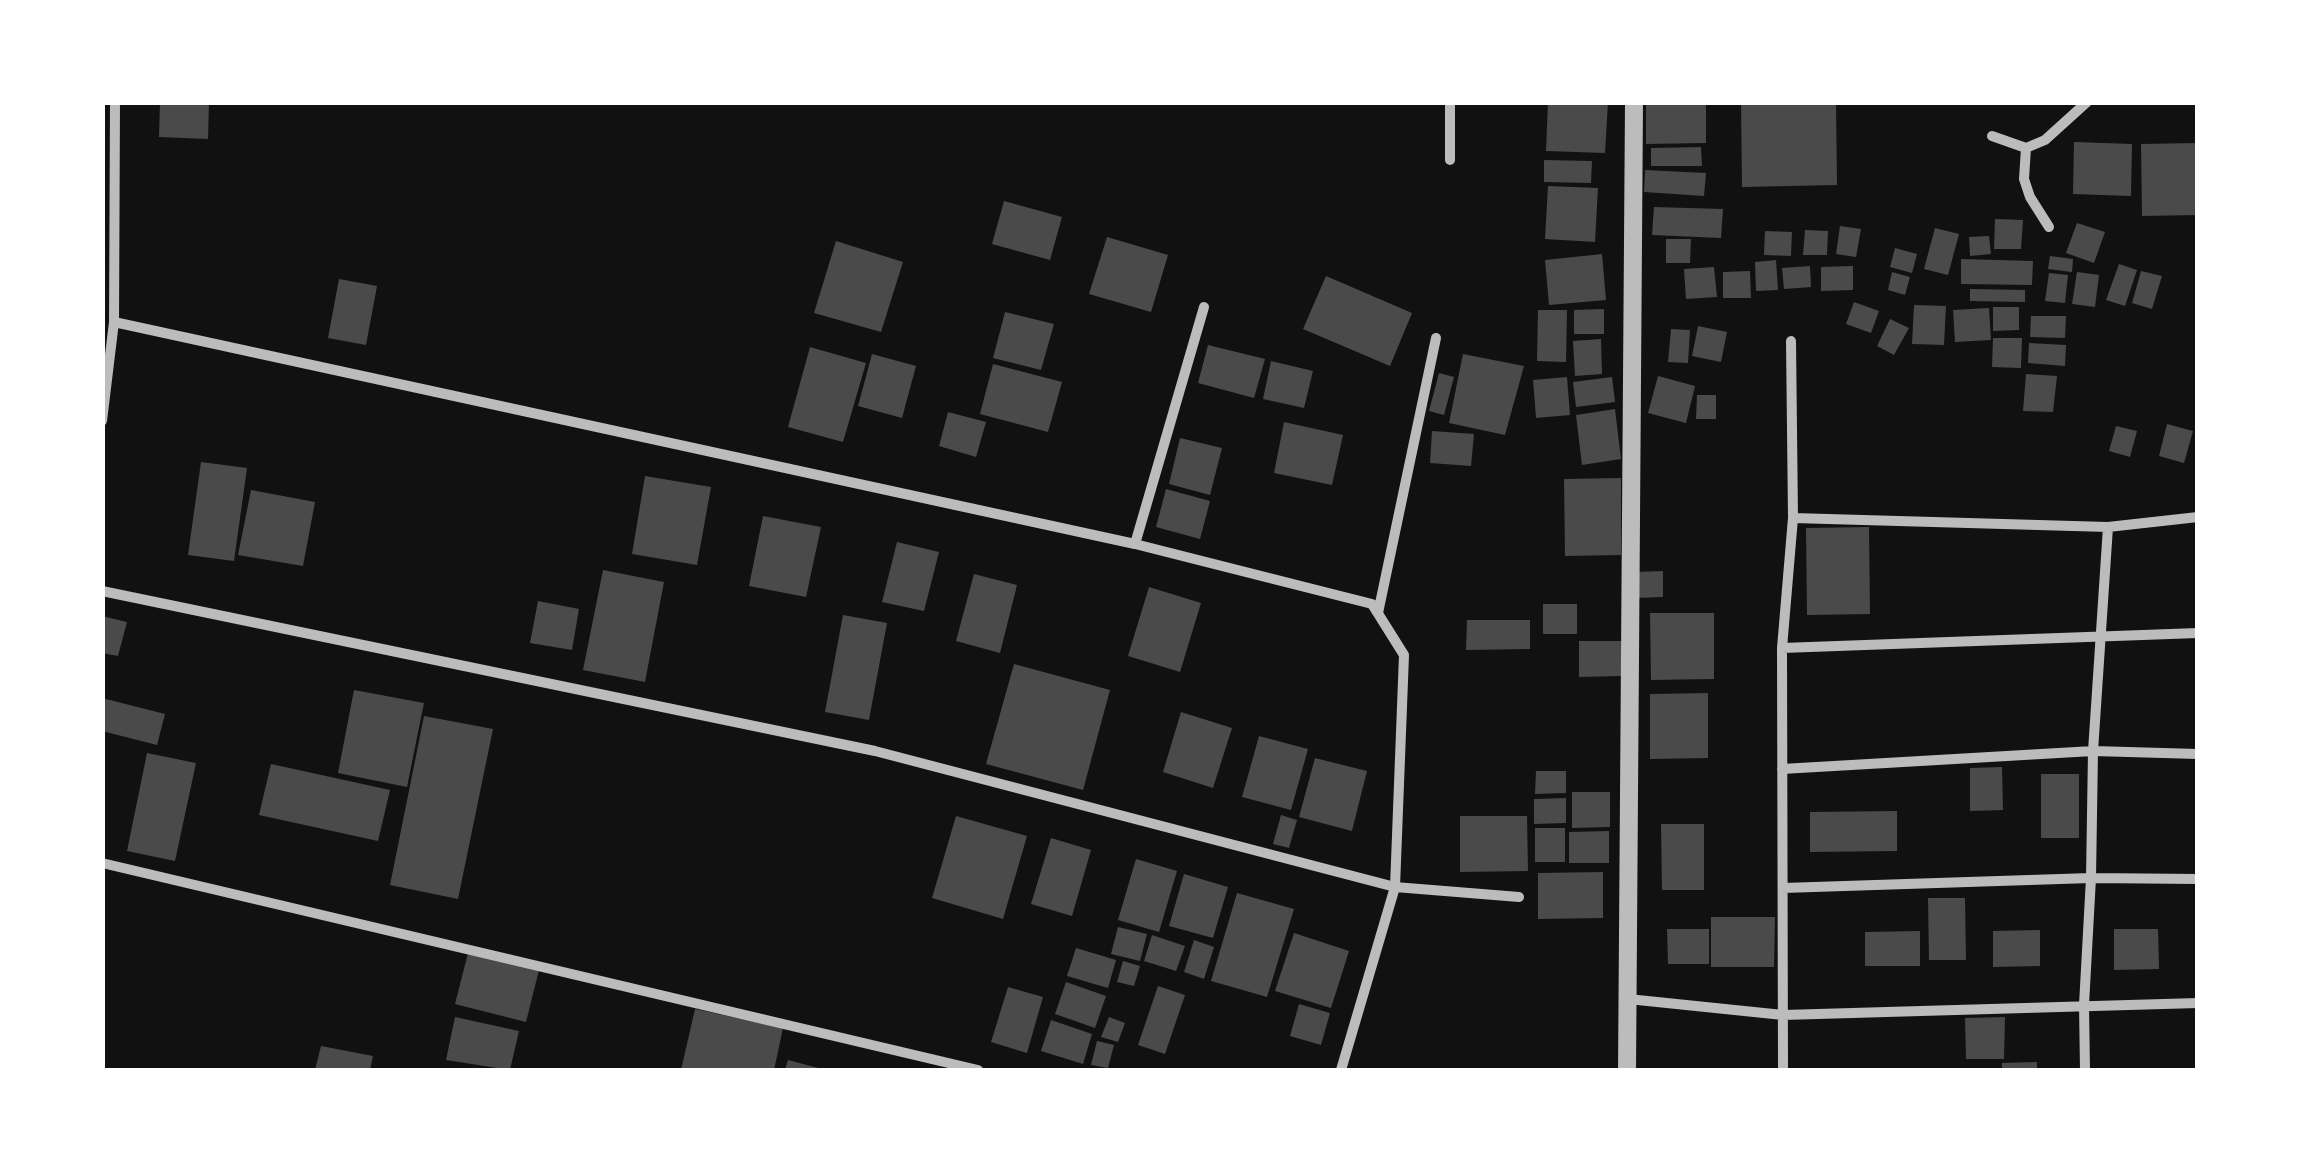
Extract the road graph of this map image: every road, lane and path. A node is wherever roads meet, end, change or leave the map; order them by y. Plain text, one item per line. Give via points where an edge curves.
1 (115, 102) edge
2 (1450, 102) edge
3 (1634, 102) edge
4 (2087, 102) edge
5 (1992, 136) dead end
6 (2026, 148) junction
7 (1450, 160) dead end
8 (2049, 227) dead end
9 (1204, 306) dead end
10 (114, 322) junction
11 (1436, 338) dead end
12 (1791, 342) dead end
13 (102, 421) edge
14 (2198, 517) edge
15 (1793, 518) junction
16 (2108, 527) junction
17 (1135, 544) junction
18 (102, 591) edge
19 (1378, 614) junction
20 (2198, 634) edge
21 (2101, 636) junction
22 (1782, 648) junction
23 (2093, 751) junction
24 (2198, 754) edge
25 (1782, 770) junction
26 (102, 863) edge
27 (2091, 878) junction
28 (2198, 879) edge
29 (1395, 887) junction
30 (1783, 888) junction
31 (1519, 897) dead end
32 (1628, 999) junction
33 (2198, 1003) edge
34 (2084, 1006) junction
35 (1783, 1015) junction
36 (978, 1070) edge
37 (1341, 1070) edge
38 (1627, 1070) edge
39 (1783, 1070) edge
40 (2085, 1070) edge

1 - 10 street
2 - 7 street
3 - 32 street
4 - 6 street via 2045,140
5 - 6 street
6 - 8 street via 2024,179
9 - 17 street
10 - 13 street
10 - 17 street
11 - 19 street
12 - 15 street
14 - 16 street
15 - 16 street
15 - 22 street
16 - 21 street
17 - 19 street via 1372,604
18 - 29 street via 874,751
19 - 29 street via 1404,655
20 - 21 street
21 - 22 street
21 - 23 street
22 - 25 street
23 - 24 street
23 - 25 street
23 - 27 street
25 - 30 street
26 - 36 street
27 - 28 street
27 - 30 street
27 - 34 street
29 - 31 street
29 - 37 street
30 - 35 street
32 - 35 street
32 - 38 street
33 - 34 street
34 - 35 street
34 - 40 street
35 - 39 street

